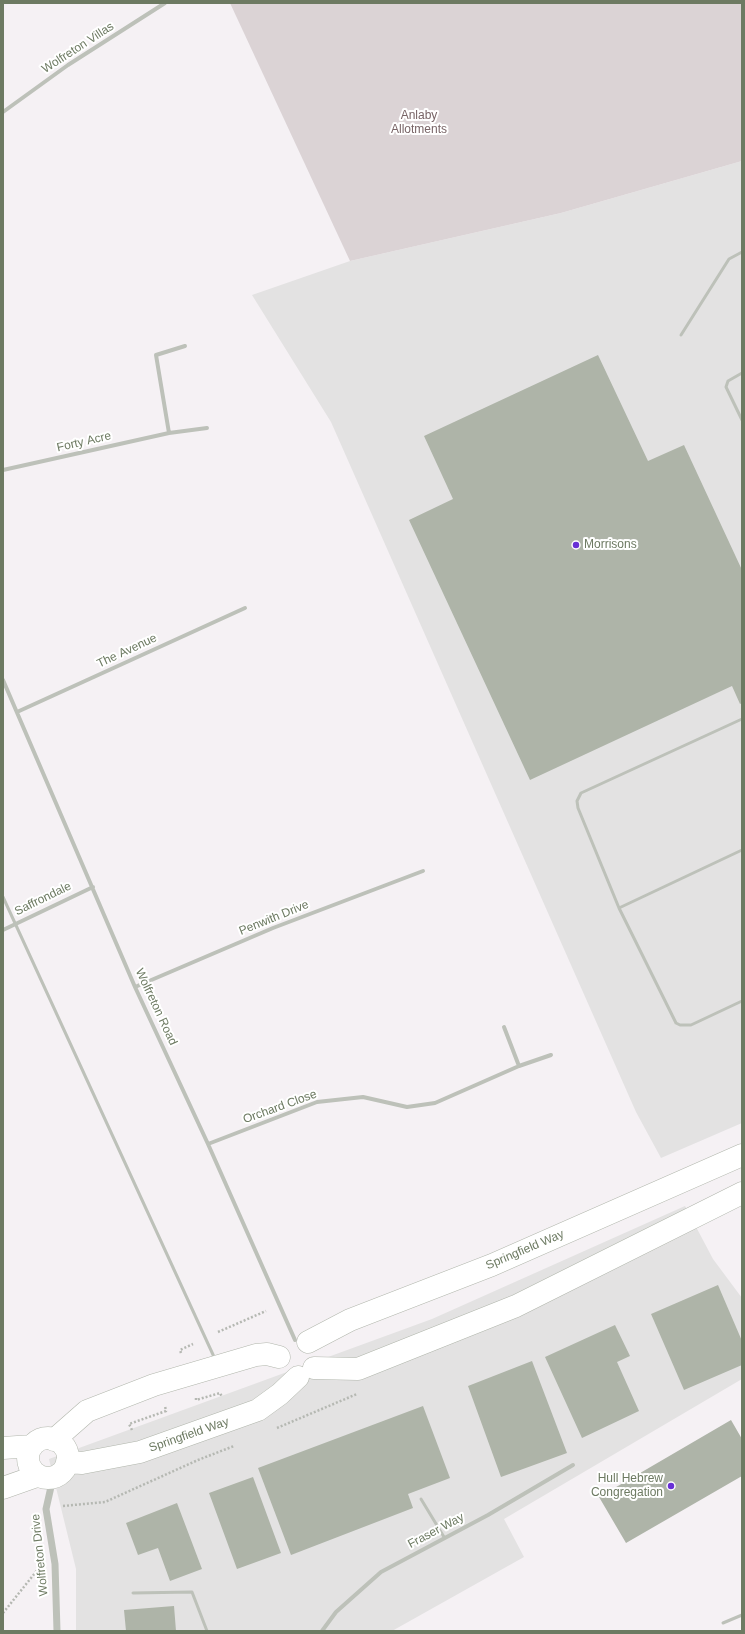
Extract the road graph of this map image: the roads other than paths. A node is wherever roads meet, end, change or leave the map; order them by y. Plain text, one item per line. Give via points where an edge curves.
1 (165, 3) edge
2 (3, 112) edge
3 (742, 252) edge
4 (681, 335) dead end
5 (185, 346) dead end
6 (742, 373) edge
7 (742, 420) edge
8 (207, 428) dead end
9 (169, 433) junction
10 (3, 470) edge
11 (245, 608) dead end
12 (3, 680) edge
13 (18, 712) junction
14 (742, 719) edge
15 (742, 850) edge
16 (423, 871) dead end
17 (93, 887) junction
18 (3, 897) edge
19 (619, 908) junction
20 (15, 924) junction
21 (3, 930) edge
22 (135, 987) junction
23 (742, 1001) edge
24 (504, 1027) dead end
25 (551, 1055) dead end
26 (519, 1066) junction
27 (208, 1144) junction
28 (742, 1156) edge
29 (742, 1193) edge
30 (301, 1341) junction
31 (279, 1357) junction
32 (218, 1366) junction
33 (306, 1372) junction
34 (54, 1440) junction
35 (32, 1446) junction
36 (3, 1448) edge
37 (573, 1464) dead end
38 (52, 1472) junction
39 (3, 1488) edge
40 (421, 1499) dead end
41 (444, 1537) junction
42 (133, 1593) dead end
43 (742, 1615) edge
44 (722, 1623) dead end
45 (57, 1631) edge
46 (207, 1631) edge
47 (322, 1631) edge

1 - 2 street, Wolfreton Villas via 68,65
3 - 4 lane via 729,259
5 - 9 street via 156,354
6 - 7 lane via 728,381 726,387
8 - 9 street, Forty Acre
9 - 10 street, Forty Acre
11 - 13 street, The Avenue
12 - 13 street, Wolfreton Road
13 - 17 street, Wolfreton Road
14 - 19 lane via 581,793 578,797 578,808
15 - 19 lane
16 - 22 street, Penwith Drive via 273,928
17 - 20 street, Saffrondale
17 - 22 street, Wolfreton Road
18 - 20 lane
19 - 23 lane via 676,1023 680,1026 691,1025
20 - 21 street, Saffrondale
20 - 32 lane
22 - 27 street, Wolfreton Road
24 - 26 street
25 - 26 street, Orchard Close
26 - 27 street, Orchard Close via 435,1103 408,1107 364,1097 317,1102
27 - 30 street, Wolfreton Road
28 - 30 main road, Springfield Way via 492,1265
29 - 33 main road via 509,1308 358,1369
30 - 31 main road via 284,1346
30 - 33 main road via 312,1346 316,1357
31 - 32 main road via 256,1355
31 - 33 main road via 279,1363 286,1374
32 - 34 main road via 154,1385 87,1412
33 - 38 main road, Springfield Way via 258,1410 140,1452 82,1463
34 - 35 main road via 42,1439
34 - 38 main road via 64,1447 68,1458
35 - 36 main road
35 - 38 main road via 28,1459 32,1471
37 - 41 street, Fraser Way via 488,1515
38 - 39 main road, Springfield Way
38 - 45 street, Wolfreton Drive via 46,1509 55,1564
40 - 41 lane
41 - 47 street, Fraser Way via 381,1572 336,1612
42 - 46 lane via 192,1592
43 - 44 lane

